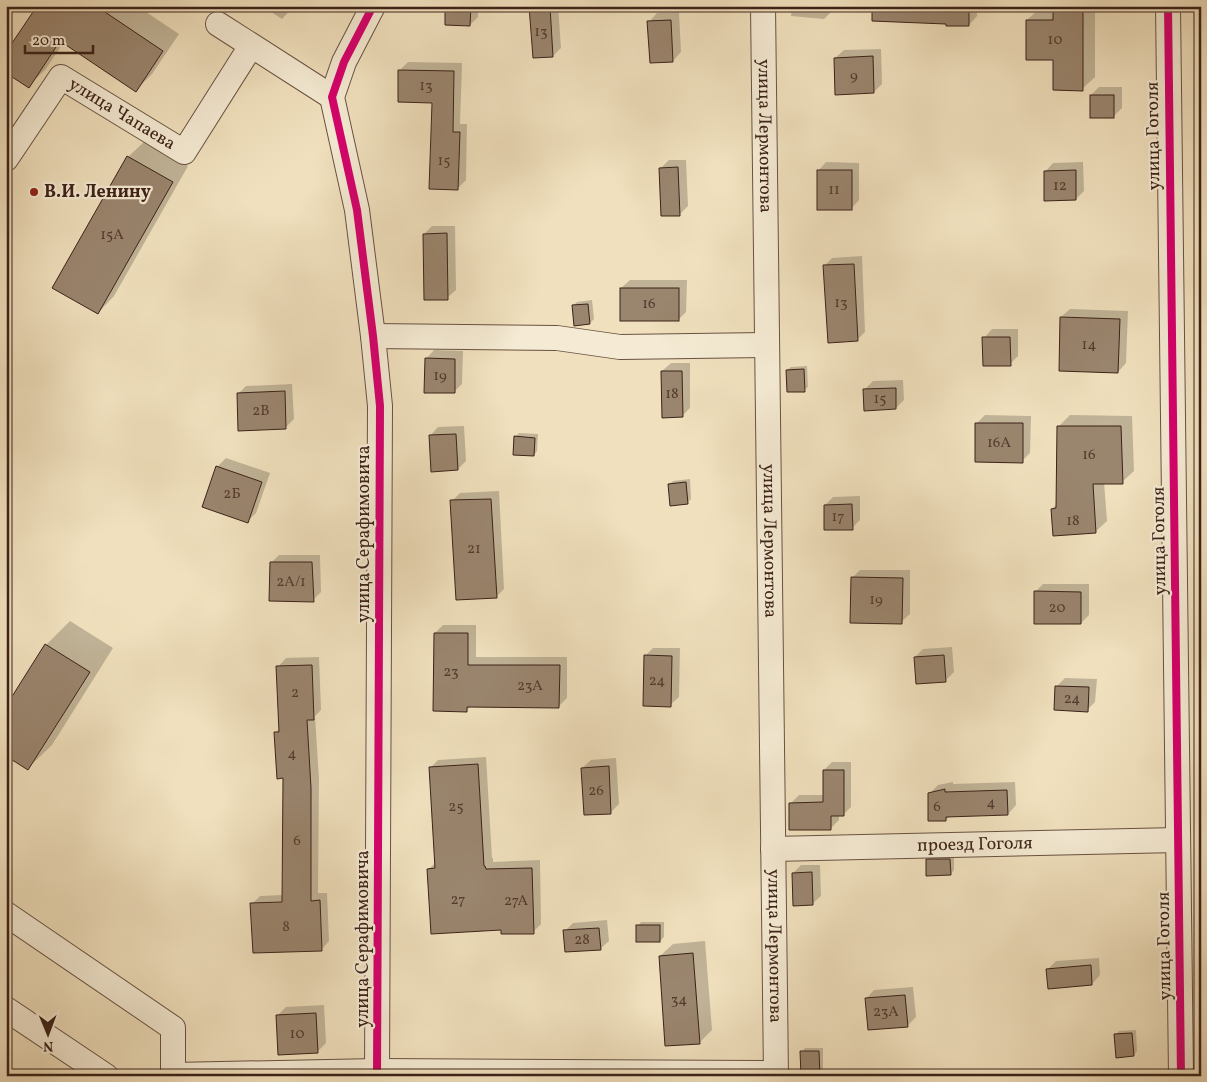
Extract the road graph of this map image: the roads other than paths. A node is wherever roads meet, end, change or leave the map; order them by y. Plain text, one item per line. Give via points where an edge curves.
1 (373, 6) edge
2 (763, 6) edge
3 (1168, 6) edge
4 (218, 24) dead end
5 (251, 46) junction
6 (332, 97) junction
7 (6, 159) edge
8 (373, 336) junction
9 (767, 345) junction
10 (1178, 840) junction
11 (773, 848) junction
12 (6, 914) edge
13 (6, 1010) edge
14 (377, 1073) edge
15 (776, 1074) edge
16 (106, 1076) edge
17 (173, 1076) edge
18 (1181, 1076) edge

1 - 6 street via 344,62
2 - 9 street, улица Лермонтова
3 - 10 street, улица Гоголя
4 - 5 street
5 - 6 street
5 - 7 street, улица Чапаева via 184,152 61,77
6 - 8 street, улица Серафимовича via 357,210
8 - 9 street via 557,338 620,347
8 - 14 street, улица Серафимовича via 380,406
9 - 11 street, улица Лермонтова
10 - 11 street, проезд Гоголя
10 - 18 street, улица Гоголя
11 - 15 street, улица Лермонтова
12 - 17 street via 174,1028
13 - 16 street
14 - 15 street
14 - 17 street

